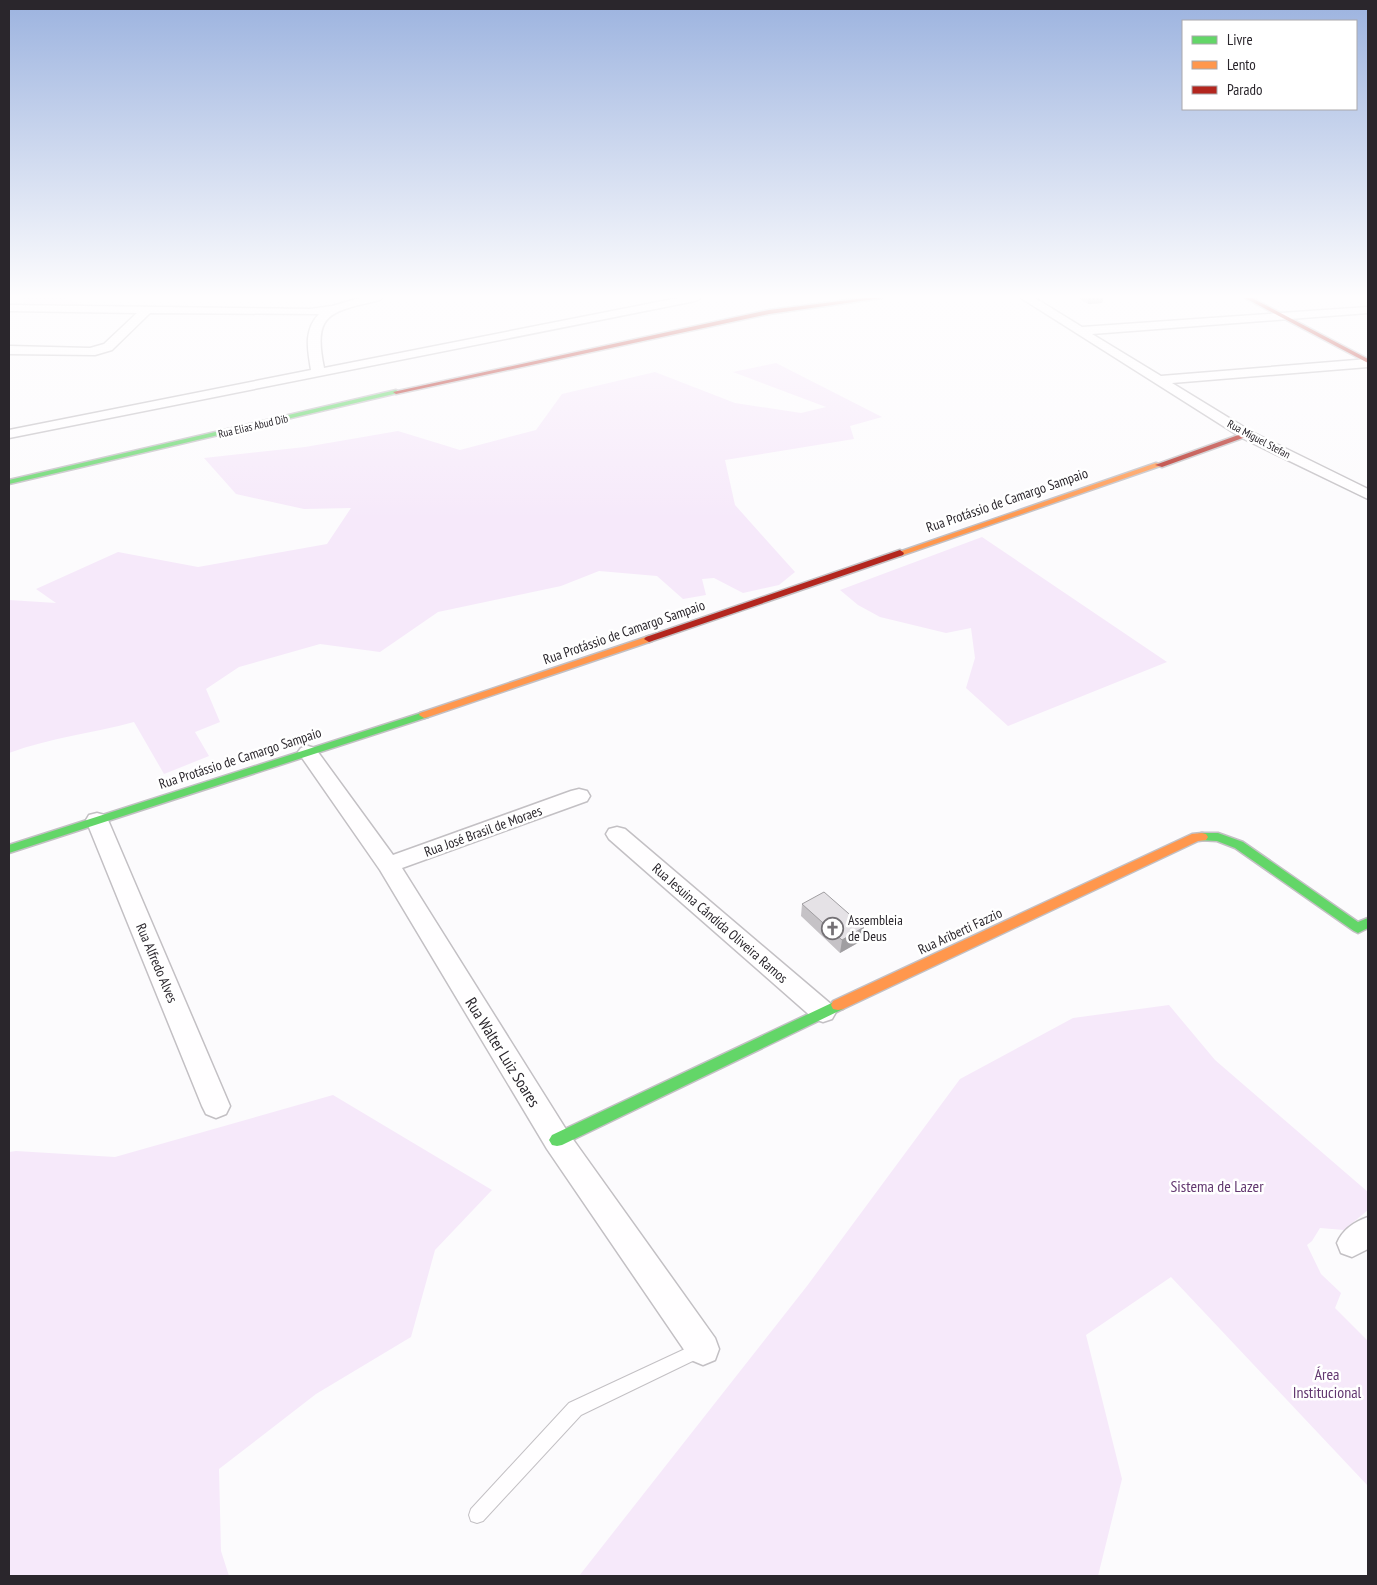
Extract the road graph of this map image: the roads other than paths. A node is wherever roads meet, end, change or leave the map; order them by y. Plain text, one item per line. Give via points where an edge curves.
1 (318, 372) edge
2 (492, 372) edge
3 (1145, 372) edge
4 (1252, 372) edge
5 (1158, 380) junction
6 (9, 434) edge
7 (1247, 435) junction
8 (9, 482) edge
9 (1368, 495) edge
10 (308, 752) junction
11 (579, 796) dead end
12 (97, 820) junction
13 (617, 834) dead end
14 (9, 849) edge
15 (388, 865) junction
16 (1365, 929) edge
17 (823, 1012) junction
18 (216, 1106) dead end
19 (557, 1140) junction
20 (704, 1348) joint
21 (477, 1515) dead end

1 - 6 street
2 - 8 street, Rua Elias Abud Dib
3 - 5 street, Rua Miguel Stefan
4 - 5 street
5 - 7 street, Rua Miguel Stefan
7 - 9 street, Rua Miguel Stefan
7 - 10 street, Rua Protássio de Camargo Sampaio
10 - 12 street, Rua Protássio de Camargo Sampaio
10 - 15 street, Rua Walter Luiz Soares
11 - 15 street, Rua José Brasil de Moraes
12 - 14 street, Rua Protássio de Camargo Sampaio
12 - 18 street, Rua Alfredo Alves
13 - 17 street, Rua Jesuina Cândida Oliveira Ramos
15 - 19 street, Rua Walter Luiz Soares
16 - 17 street, Rua Ariberti Fazzio via 1239,845 1218,837 1196,837
17 - 19 street, Rua Ariberti Fazzio
19 - 20 street, Rua Walter Luiz Soares
20 - 21 lane via 575,1409

